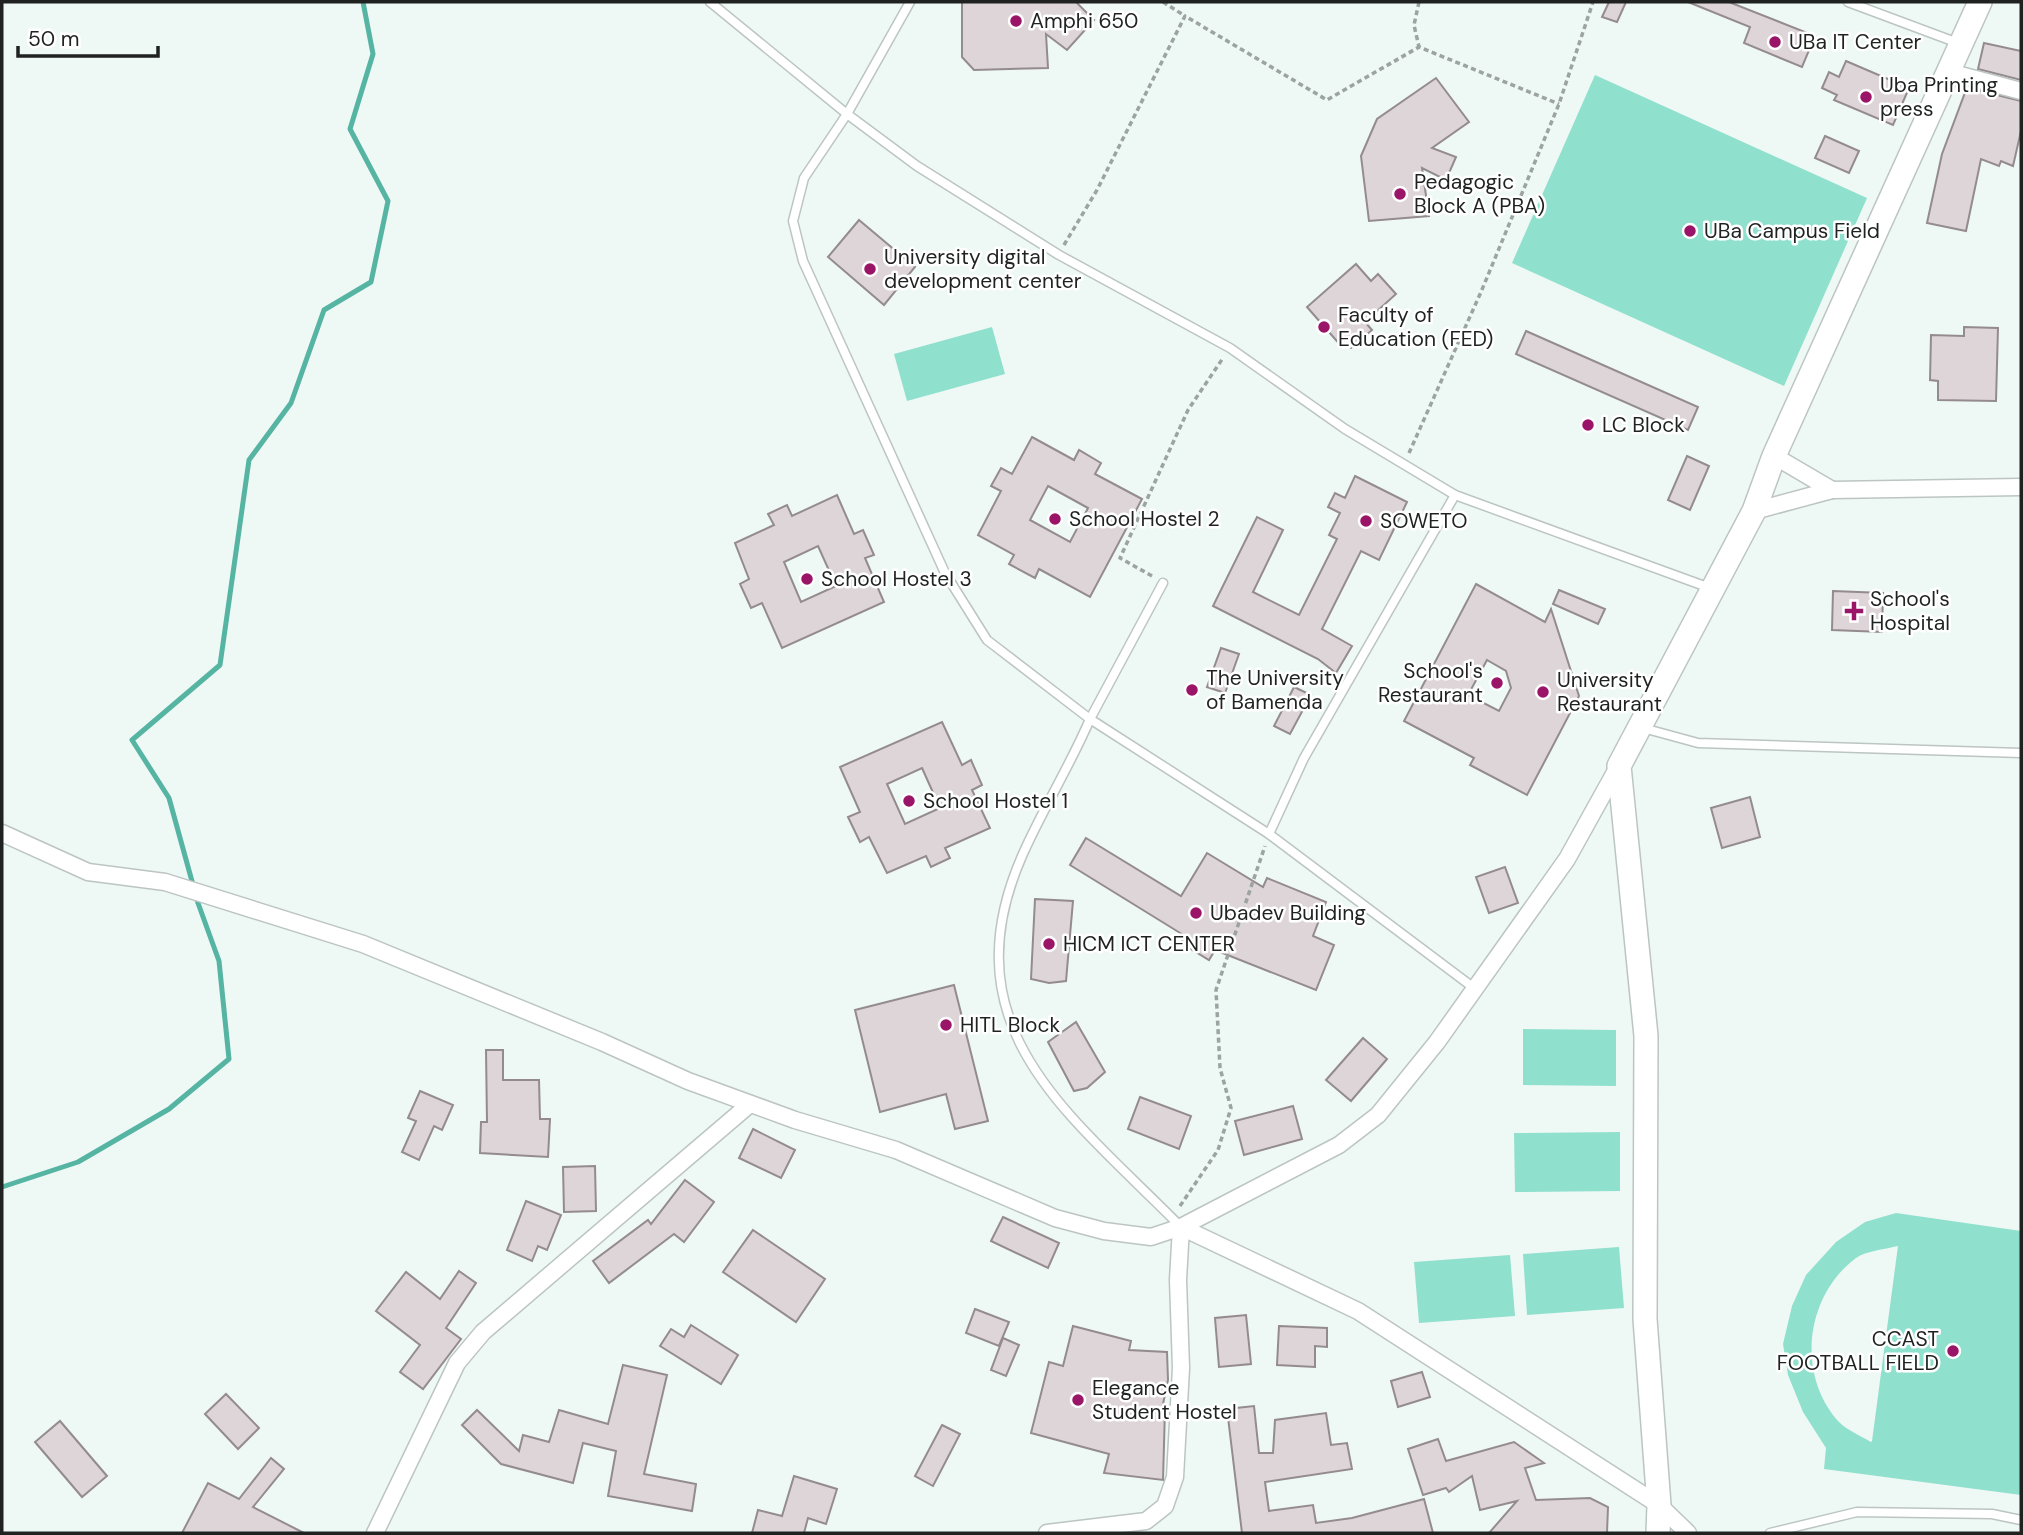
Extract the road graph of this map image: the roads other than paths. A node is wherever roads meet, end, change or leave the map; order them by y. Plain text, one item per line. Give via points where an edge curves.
1 (710, 2) edge
2 (911, 2) edge
3 (1848, 2) edge
4 (1980, 2) edge
5 (1961, 44) junction
6 (1949, 72) junction
7 (2021, 90) edge
8 (847, 114) junction
9 (1774, 456) junction
10 (2021, 488) edge
11 (1832, 490) junction
12 (1455, 495) junction
13 (1754, 511) junction
14 (1163, 583) road end
15 (1713, 589) junction
16 (1090, 719) junction
17 (1640, 728) junction
18 (2021, 753) edge
19 (1619, 766) junction
20 (2, 833) edge
21 (1269, 834) junction
22 (1474, 988) junction
23 (750, 1104) junction
24 (1181, 1227) junction
25 (1660, 1505) junction
26 (2021, 1520) edge
27 (375, 1533) edge
28 (1047, 1533) edge
29 (1658, 1533) edge
30 (1688, 1533) edge
31 (1770, 1533) edge

1 - 8 lane
2 - 8 lane
3 - 5 lane
4 - 5 street
5 - 6 street
6 - 7 street
6 - 9 street
8 - 12 lane via 928,173 1059,255 1230,348 1345,429
8 - 16 lane via 804,178 793,221 803,261 945,573 966,607 987,640
9 - 11 street
9 - 13 street
10 - 11 street
11 - 13 street
12 - 15 lane
12 - 21 lane via 1304,758
13 - 15 street
14 - 16 lane
15 - 17 street
16 - 21 lane
16 - 24 lane via 1021,858 997,938 1001,992 1016,1038 1046,1088
17 - 18 lane via 1698,743
17 - 19 street
19 - 22 street via 1567,859
19 - 25 street via 1646,1036 1646,1319
20 - 23 street via 88,872 165,882 363,944
21 - 22 lane
22 - 24 street via 1378,1115 1339,1144
23 - 24 street via 896,1150 1067,1221 1151,1237
23 - 27 street via 483,1332 457,1363
24 - 25 street via 1358,1311
24 - 28 street via 1175,1477 1165,1506 1146,1521
25 - 29 street
25 - 30 street
26 - 31 lane via 1992,1514 1857,1512

